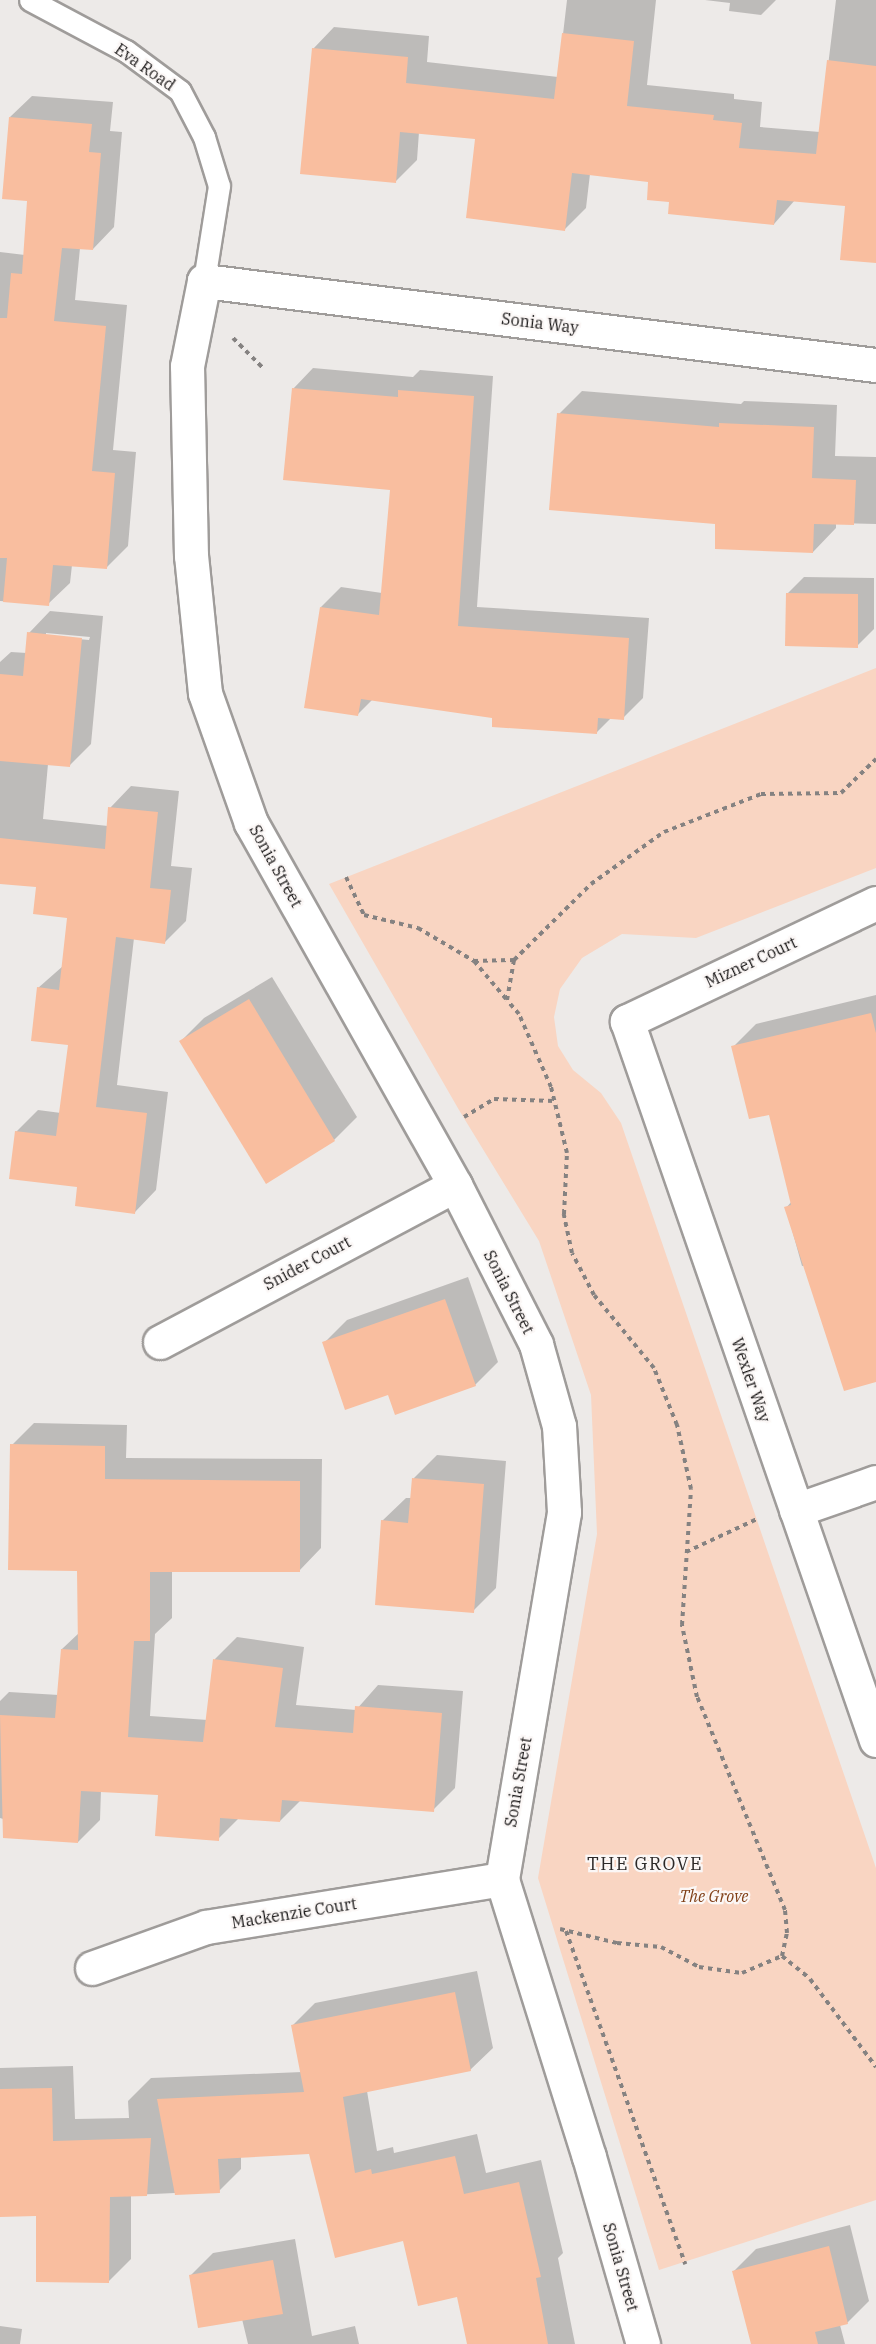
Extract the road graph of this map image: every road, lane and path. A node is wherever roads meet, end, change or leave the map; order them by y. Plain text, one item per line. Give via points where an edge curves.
1 (30, 0) edge
2 (204, 281) junction
3 (876, 365) edge
4 (876, 759) edge
5 (346, 877) dead end
6 (876, 903) edge
7 (514, 960) junction
8 (474, 961) junction
9 (507, 1000) junction
10 (627, 1021) joint
11 (554, 1101) junction
12 (429, 1138) junction
13 (455, 1185) junction
14 (160, 1342) dead end
15 (876, 1482) edge
16 (796, 1510) junction
17 (686, 1552) junction
18 (876, 1740) edge
19 (502, 1879) junction
20 (514, 1919) junction
21 (566, 1931) junction
22 (782, 1956) junction
23 (92, 1968) dead end
24 (876, 2067) edge
25 (685, 2264) dead end
26 (643, 2344) edge

1 - 2 lane, Eva Road via 126,51 180,91 204,137 219,186
2 - 3 street, Sonia Way
2 - 12 street, Sonia Street via 187,366 191,556 205,693 251,823
4 - 7 path via 841,793 761,794 663,832 591,884
5 - 8 path via 364,915 418,928
6 - 10 street, Mizner Court
7 - 8 path
7 - 9 path
8 - 9 path
9 - 11 path via 519,1014
10 - 16 street, Wexler Way
11 - 12 path via 494,1099
11 - 17 path via 567,1153 564,1214 572,1253 594,1295 654,1368 677,1425 691,1489
12 - 13 street, Sonia Street
13 - 14 street, Snider Court
13 - 19 street, Sonia Street via 536,1344 559,1426 564,1512
15 - 16 street
16 - 17 path via 757,1519
16 - 18 street, Wexler Way
17 - 22 path via 682,1625 697,1697 785,1910 787,1933
19 - 20 street, Sonia Street
19 - 23 street, Mackenzie Court via 206,1927
20 - 21 path
20 - 26 street, Sonia Street
21 - 22 path via 616,1943 661,1947 699,1967 742,1973
21 - 25 path
22 - 24 path via 810,1979 852,2029

